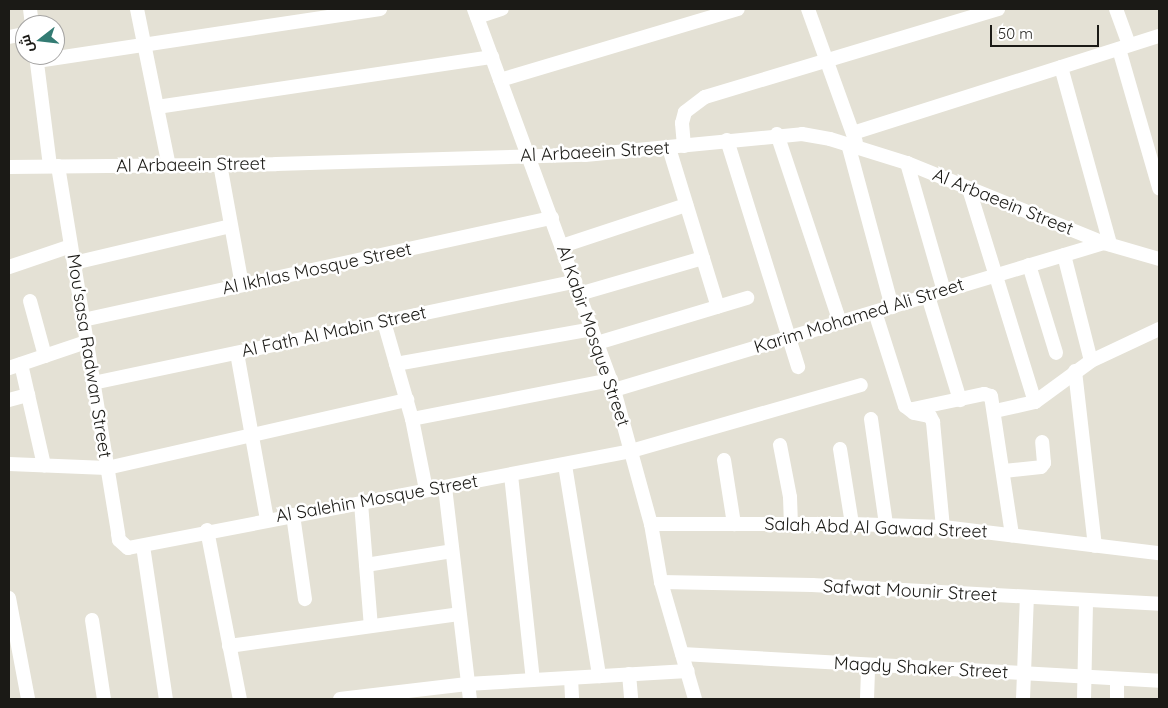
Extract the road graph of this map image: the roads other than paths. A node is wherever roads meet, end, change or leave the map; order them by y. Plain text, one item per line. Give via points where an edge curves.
1 (137, 9) edge
2 (380, 9) edge
3 (502, 9) edge
4 (738, 9) edge
5 (808, 9) edge
6 (998, 9) edge
7 (1116, 9) edge
8 (475, 13) edge
9 (1159, 36) edge
10 (144, 44) junction
11 (1124, 47) junction
12 (65, 54) edge
13 (492, 57) junction
14 (827, 61) junction
15 (38, 65) edge
16 (1061, 67) junction
17 (500, 80) junction
18 (157, 107) junction
19 (777, 134) junction
20 (727, 140) junction
21 (853, 141) junction
22 (684, 146) junction
23 (669, 148) junction
24 (529, 156) junction
25 (907, 163) junction
26 (220, 164) junction
27 (54, 166) junction
28 (169, 166) junction
29 (9, 167) edge
30 (969, 188) junction
31 (1159, 188) edge
32 (686, 205) junction
33 (552, 218) junction
34 (231, 226) junction
35 (1107, 244) junction
36 (71, 246) junction
37 (562, 246) junction
38 (1064, 255) junction
39 (703, 258) junction
40 (1159, 259) edge
41 (74, 263) junction
42 (1029, 265) junction
43 (9, 267) edge
44 (996, 276) junction
45 (242, 285) junction
46 (577, 288) junction
47 (944, 291) junction
48 (928, 296) junction
49 (747, 298) dead end
50 (30, 302) dead end
51 (718, 307) junction
52 (892, 307) junction
53 (875, 312) junction
54 (83, 320) junction
55 (384, 322) junction
56 (840, 322) junction
57 (592, 328) junction
58 (1159, 329) edge
59 (789, 338) junction
60 (86, 342) junction
61 (597, 343) junction
62 (237, 353) junction
63 (1056, 353) dead end
64 (45, 356) junction
65 (1091, 361) junction
66 (396, 364) junction
67 (15, 366) edge
68 (798, 367) dead end
69 (1075, 371) junction
70 (93, 383) junction
71 (613, 385) junction
72 (861, 385) dead end
73 (28, 395) junction
74 (9, 400) edge
75 (406, 400) junction
76 (960, 400) junction
77 (1034, 402) junction
78 (908, 410) junction
79 (995, 411) junction
80 (412, 418) junction
81 (871, 419) dead end
82 (252, 436) junction
83 (1042, 442) dead end
84 (780, 445) dead end
85 (840, 449) dead end
86 (631, 451) junction
87 (724, 460) dead end
88 (9, 464) edge
89 (44, 465) junction
90 (565, 465) junction
91 (107, 468) junction
92 (1004, 471) junction
93 (511, 475) junction
94 (445, 487) junction
95 (426, 490) junction
96 (361, 503) junction
97 (293, 515) junction
98 (267, 519) junction
99 (651, 524) junction
100 (734, 524) junction
101 (791, 524) junction
102 (852, 524) junction
103 (886, 525) junction
104 (943, 528) junction
105 (208, 530) junction
106 (1012, 535) junction
107 (123, 545) joint
108 (143, 546) junction
109 (1095, 546) junction
110 (452, 551) junction
111 (1159, 553) edge
112 (366, 565) junction
113 (661, 582) junction
114 (1027, 597) junction
115 (9, 598) edge
116 (305, 599) dead end
117 (1086, 600) junction
118 (1159, 604) edge
119 (460, 614) junction
120 (92, 620) dead end
121 (371, 626) junction
122 (229, 646) junction
123 (682, 654) junction
124 (868, 665) junction
125 (688, 671) junction
126 (629, 674) junction
127 (1024, 674) junction
128 (599, 676) junction
129 (1084, 677) junction
130 (571, 678) junction
131 (1117, 679) junction
132 (533, 680) junction
133 (1159, 681) edge
134 (467, 684) junction
135 (386, 697) edge
136 (28, 699) edge
137 (104, 699) edge
138 (166, 699) edge
139 (240, 699) edge
140 (340, 699) edge
141 (470, 699) edge
142 (572, 699) edge
143 (631, 699) edge
144 (695, 699) edge
145 (867, 699) edge
146 (1023, 699) edge
147 (1084, 699) edge
148 (1117, 699) edge

1 - 10 street
2 - 10 street
3 - 8 street
4 - 17 street
5 - 14 street
6 - 14 street
7 - 11 street
8 - 13 street, Al Kabir Mosque Street
9 - 11 street
10 - 12 street
10 - 18 street
11 - 16 street
11 - 31 street
13 - 17 street, Al Kabir Mosque Street
13 - 18 street
14 - 21 street
14 - 22 street via 694,103 685,112 682,123
15 - 27 street, Mou'sasa Radwan Street
16 - 21 street
16 - 35 street
17 - 24 street, Al Kabir Mosque Street
18 - 28 street
19 - 20 street, Al Arbaeein Street
19 - 21 street, Al Arbaeein Street
19 - 56 street
20 - 22 street, Al Arbaeein Street
20 - 59 street
21 - 25 street, Al Arbaeein Street
21 - 52 street
22 - 23 street, Al Arbaeein Street
23 - 24 street, Al Arbaeein Street
23 - 32 street
24 - 26 street, Al Arbaeein Street
24 - 33 street, Al Kabir Mosque Street
25 - 30 street, Al Arbaeein Street
25 - 47 street
26 - 28 street, Al Arbaeein Street
26 - 34 street
27 - 28 street, Al Arbaeein Street
27 - 29 street, Al Arbaeein Street
27 - 36 street, Mou'sasa Radwan Street
30 - 35 street, Al Arbaeein Street
30 - 44 street
32 - 37 street
32 - 39 street
33 - 37 street, Al Kabir Mosque Street
33 - 45 street, Al Ikhlas Mosque Street
34 - 41 street
34 - 45 street
35 - 38 street, Karim Mohamed Ali Street
35 - 40 street, Al Arbaeein Street
36 - 41 street, Mou'sasa Radwan Street
36 - 43 street
37 - 46 street, Al Kabir Mosque Street
38 - 42 street, Karim Mohamed Ali Street
38 - 65 street
39 - 46 street, Al Fath Al Mabin Street
39 - 51 street
41 - 54 street, Mou'sasa Radwan Street
42 - 44 street, Karim Mohamed Ali Street
42 - 63 street
44 - 47 street, Karim Mohamed Ali Street
44 - 77 street
45 - 54 street, Al Ikhlas Mosque Street
46 - 55 street, Al Fath Al Mabin Street
46 - 57 street, Al Kabir Mosque Street
47 - 48 street, Karim Mohamed Ali Street
48 - 52 street, Karim Mohamed Ali Street
48 - 76 street
49 - 51 street
50 - 64 street
51 - 61 street
52 - 53 street, Karim Mohamed Ali Street
53 - 56 street, Karim Mohamed Ali Street
53 - 78 street
54 - 60 street, Mou'sasa Radwan Street
55 - 62 street, Al Fath Al Mabin Street
55 - 66 street
56 - 59 street, Karim Mohamed Ali Street
57 - 61 street, Al Kabir Mosque Street
57 - 66 street
58 - 65 street
59 - 68 street
59 - 71 street, Karim Mohamed Ali Street
60 - 64 street
60 - 70 street, Mou'sasa Radwan Street
61 - 71 street, Al Kabir Mosque Street
62 - 70 street, Al Fath Al Mabin Street
62 - 82 street
64 - 67 street
65 - 69 street
66 - 75 street
67 - 73 street
69 - 77 street
69 - 109 street
70 - 91 street, Mou'sasa Radwan Street
71 - 80 street, Karim Mohamed Ali Street
71 - 86 street, Al Kabir Mosque Street
72 - 86 street, Al Salehin Mosque Street
73 - 74 street
73 - 89 street
75 - 80 street
75 - 82 street
76 - 78 street
76 - 79 street via 988,394
77 - 79 street
78 - 104 street via 930,416 933,422
79 - 92 street
80 - 95 street
81 - 103 street
82 - 91 street
82 - 98 street
83 - 92 street via 1044,463 1041,467
84 - 101 street via 790,497
85 - 102 street
86 - 90 street, Al Salehin Mosque Street
86 - 99 street, Al Kabir Mosque Street
87 - 100 street
88 - 89 street
89 - 91 street
90 - 93 street, Al Salehin Mosque Street
90 - 128 street
91 - 107 street, Mou'sasa Radwan Street
92 - 106 street
93 - 94 street, Al Salehin Mosque Street
93 - 132 street
94 - 95 street, Al Salehin Mosque Street
94 - 110 street
95 - 96 street, Al Salehin Mosque Street
96 - 97 street, Al Salehin Mosque Street
96 - 112 street
97 - 98 street, Al Salehin Mosque Street
97 - 116 street
98 - 105 street, Al Salehin Mosque Street
99 - 100 street, Salah Abd Al Gawad Street
99 - 113 street, Al Kabir Mosque Street
100 - 101 street, Salah Abd Al Gawad Street
101 - 102 street, Salah Abd Al Gawad Street
102 - 103 street, Salah Abd Al Gawad Street
103 - 104 street, Salah Abd Al Gawad Street
104 - 106 street, Salah Abd Al Gawad Street
105 - 108 street, Al Salehin Mosque Street
105 - 122 street
106 - 109 street, Salah Abd Al Gawad Street
107 - 108 street, Al Salehin Mosque Street via 128,548
108 - 138 street
109 - 111 street, Salah Abd Al Gawad Street
110 - 112 street
110 - 119 street
112 - 121 street
113 - 114 street, Safwat Mounir Street via 812,585
113 - 123 street, Al Kabir Mosque Street
114 - 117 street, Safwat Mounir Street
114 - 127 street
115 - 136 street
117 - 118 street, Safwat Mounir Street
117 - 129 street
119 - 121 street
119 - 134 street
120 - 137 street
121 - 122 street
122 - 139 street
123 - 124 street, Magdy Shaker Street
123 - 125 street, Al Kabir Mosque Street
124 - 127 street, Magdy Shaker Street
124 - 145 street
125 - 126 street
125 - 144 street, Al Kabir Mosque Street
126 - 128 street
126 - 143 street
127 - 129 street, Magdy Shaker Street
127 - 146 street
128 - 130 street
129 - 131 street, Magdy Shaker Street
129 - 147 street
130 - 132 street
130 - 142 street
131 - 133 street, Magdy Shaker Street
131 - 148 street
132 - 134 street
134 - 135 street
134 - 141 street
135 - 140 street

